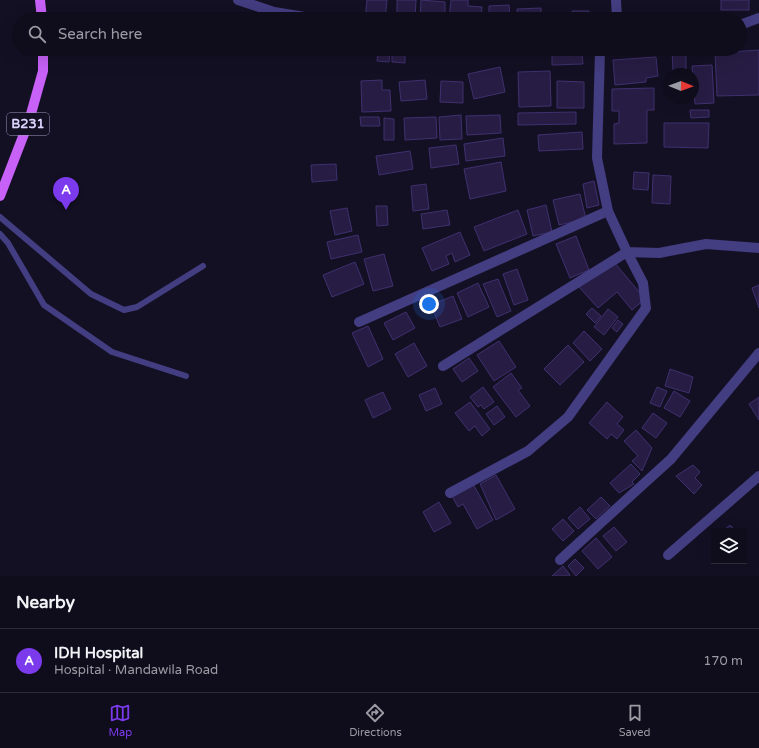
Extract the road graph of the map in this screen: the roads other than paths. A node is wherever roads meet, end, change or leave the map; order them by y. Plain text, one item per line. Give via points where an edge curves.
1 (40, 0) edge
2 (238, 0) edge
3 (616, 0) edge
4 (41, 12) edge
5 (274, 12) edge
6 (617, 12) edge
7 (759, 18) edge
8 (747, 22) edge
9 (42, 56) edge
10 (602, 56) edge
11 (0, 196) edge
12 (608, 211) junction
13 (0, 217) edge
14 (0, 234) edge
15 (759, 248) edge
16 (627, 252) junction
17 (203, 266) dead end
18 (359, 322) dead end
19 (759, 353) edge
20 (443, 366) dead end
21 (186, 376) dead end
22 (759, 476) edge
23 (450, 493) dead end
24 (668, 555) dead end
25 (560, 560) dead end

1 - 4 main road
2 - 5 street
3 - 6 street
7 - 8 street
9 - 11 main road, B231 via 43,71 29,121
10 - 12 street via 597,158
12 - 16 street
12 - 18 street
13 - 17 lane via 92,294 124,310 137,307
14 - 21 lane via 8,243 44,305 112,352
15 - 16 street via 706,244 659,252
16 - 20 street
16 - 23 street via 643,283 646,308 568,417 528,451
19 - 25 street via 671,459
22 - 24 street

